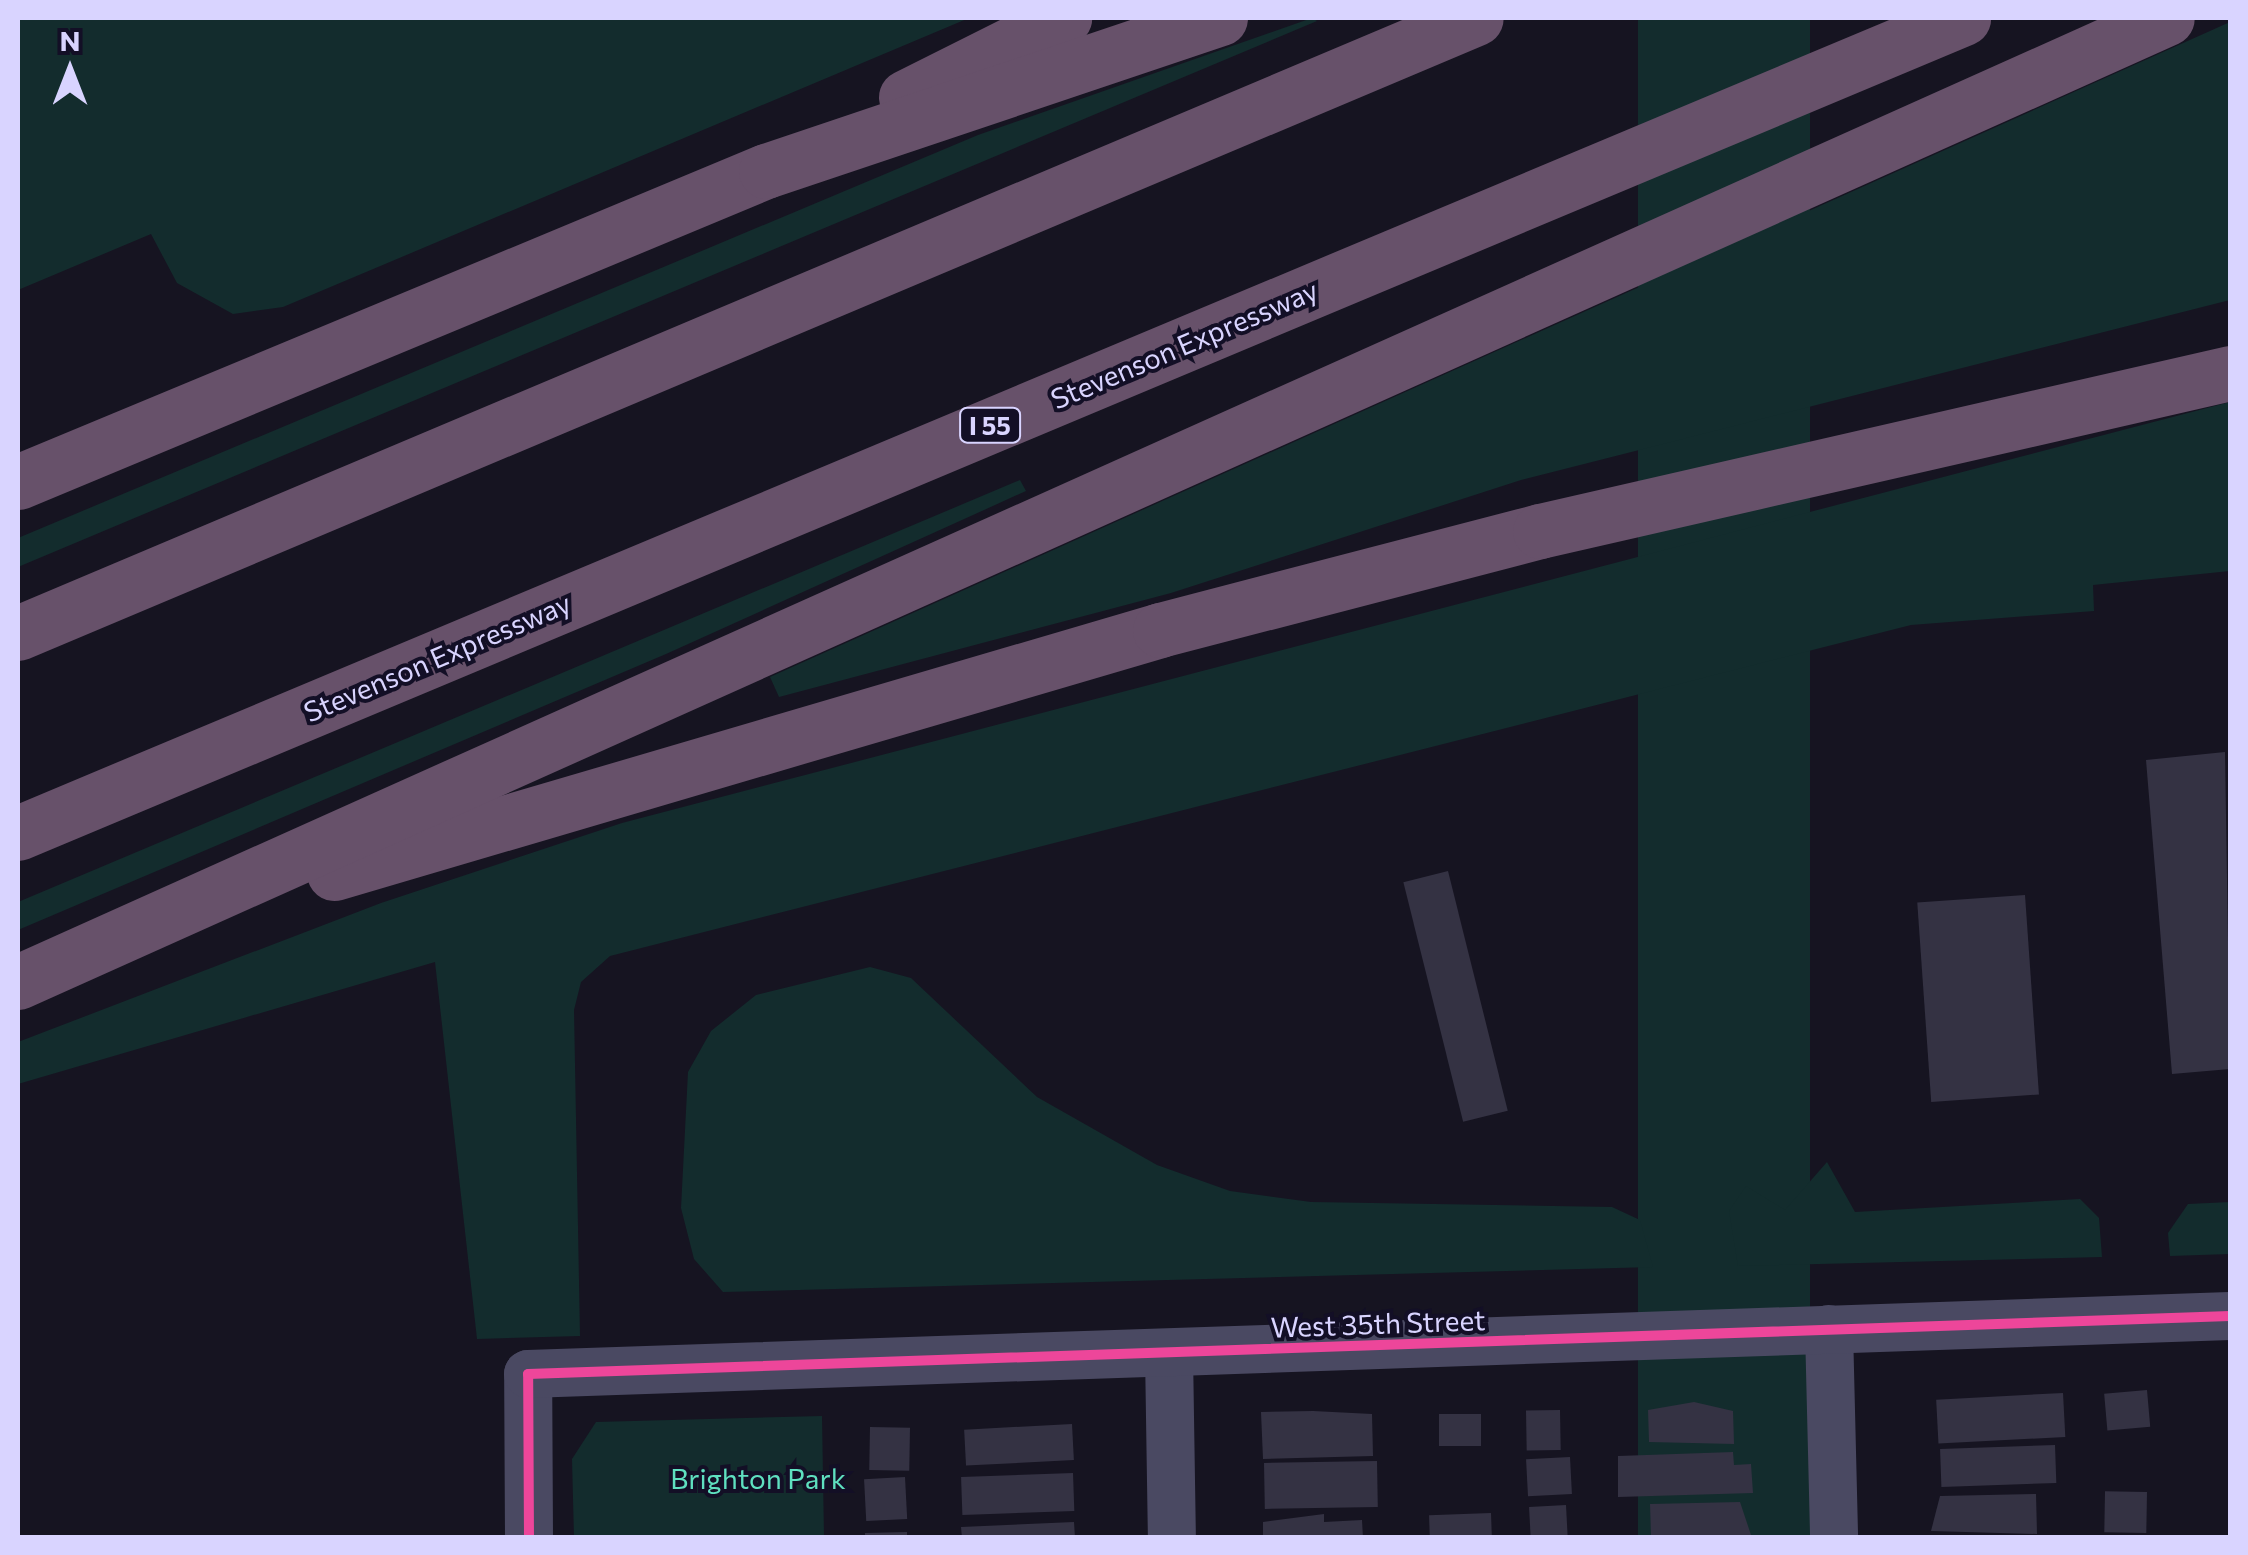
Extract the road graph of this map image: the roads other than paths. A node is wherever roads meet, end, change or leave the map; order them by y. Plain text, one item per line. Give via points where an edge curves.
1 (1064, 18) edge
2 (1220, 18) edge
3 (1476, 18) edge
4 (1963, 18) edge
5 (2168, 18) edge
6 (766, 171) junction
7 (2230, 373) edge
8 (18, 482) edge
9 (18, 633) edge
10 (18, 833) edge
11 (34, 975) edge
12 (2230, 1316) edge
13 (1829, 1329) junction
14 (1169, 1352) junction
15 (529, 1538) edge
16 (1172, 1538) edge
17 (1834, 1538) edge

1 - 6 highway
2 - 6 highway
3 - 9 highway
4 - 10 highway, Stevenson Expressway / I 55
5 - 11 highway
6 - 8 highway
7 - 11 highway via 1540,531 1141,635 407,849
12 - 13 street, West 35th Street
13 - 14 street, West 35th Street
13 - 17 street
14 - 15 street, West 35th Street via 528,1374
14 - 16 street

